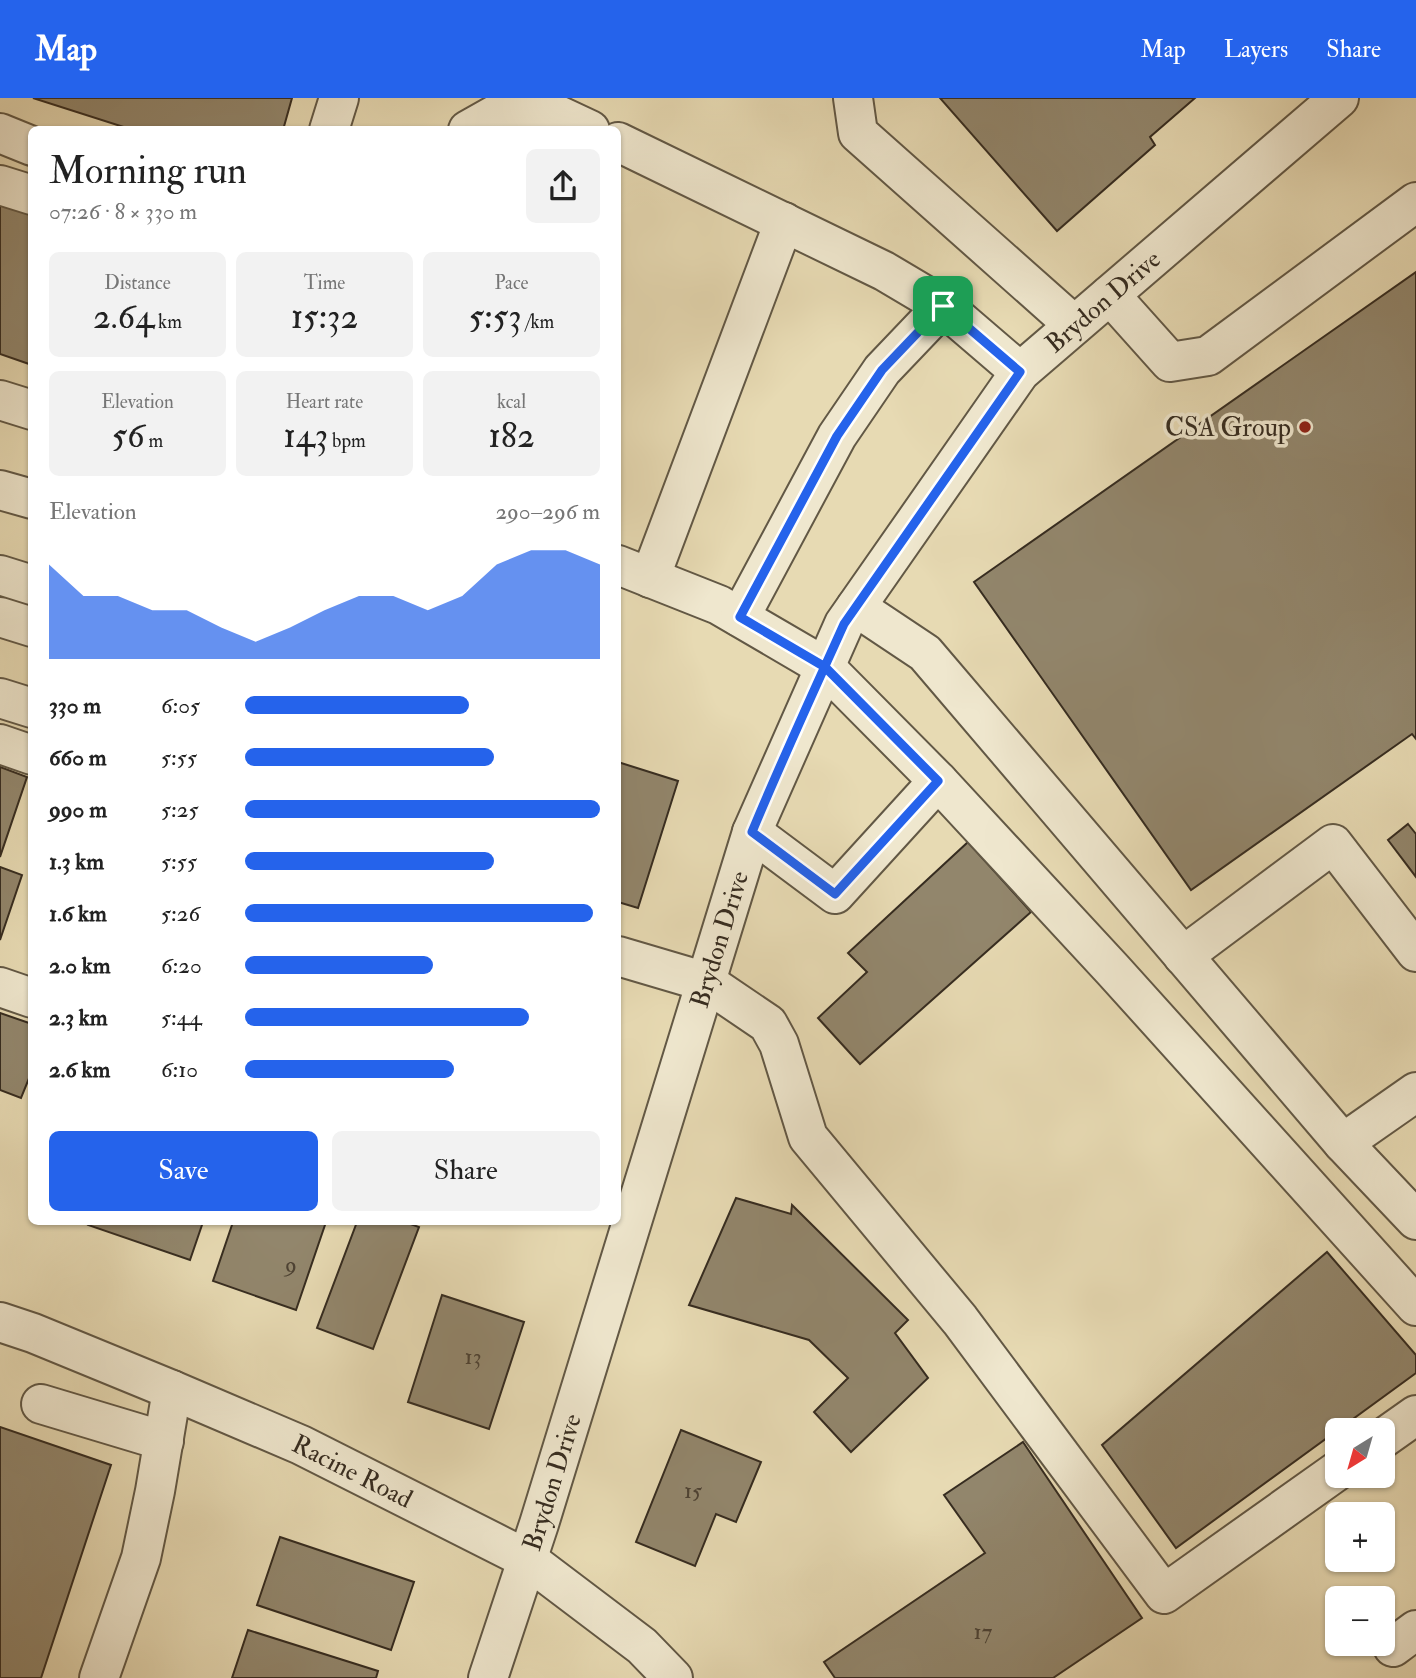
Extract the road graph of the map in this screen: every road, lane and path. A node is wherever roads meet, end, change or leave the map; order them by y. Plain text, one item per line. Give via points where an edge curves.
1 (339, 98) edge
2 (853, 98) edge
3 (1339, 98) edge
4 (330, 126) edge
5 (473, 126) edge
6 (581, 126) edge
7 (0, 133) edge
8 (621, 143) edge
9 (28, 144) edge
10 (0, 185) edge
11 (28, 194) edge
12 (1416, 202) edge
13 (784, 222) junction
14 (1110, 295) junction
15 (943, 306) junction
16 (1074, 326) junction
17 (1020, 372) junction
18 (0, 400) edge
19 (28, 409) edge
20 (0, 490) edge
21 (28, 498) edge
22 (634, 572) edge
23 (0, 575) edge
24 (28, 584) edge
25 (856, 607) junction
26 (0, 617) edge
27 (740, 617) junction
28 (28, 626) edge
29 (825, 667) junction
30 (0, 698) edge
31 (28, 707) edge
32 (0, 744) edge
33 (28, 754) edge
34 (938, 781) junction
35 (752, 832) junction
36 (1416, 952) edge
37 (1183, 956) junction
38 (621, 957) edge
39 (706, 982) junction
40 (0, 987) edge
41 (28, 997) edge
42 (1416, 1092) edge
43 (1343, 1143) junction
44 (1416, 1220) edge
45 (1416, 1306) edge
46 (0, 1322) edge
47 (172, 1390) junction
48 (41, 1404) dead end
49 (1416, 1415) edge
50 (1395, 1430) edge
51 (164, 1441) junction
52 (1325, 1480) edge
53 (527, 1559) junction
54 (99, 1678) edge
55 (488, 1678) edge
56 (673, 1678) edge

1 - 4 street
2 - 16 street via 858,133
3 - 14 street, Brydon Drive
5 - 6 street via 509,107 558,115
7 - 9 street
8 - 13 street
10 - 11 street
12 - 14 street via 1208,356 1170,362
13 - 15 street
13 - 22 street
14 - 16 street, Brydon Drive
15 - 17 street
15 - 27 street via 882,370 837,436
16 - 17 street, Brydon Drive
17 - 25 street, Brydon Drive
18 - 19 street
20 - 21 street
22 - 27 street
23 - 24 street
25 - 29 street, Brydon Drive
25 - 37 street via 925,653
26 - 28 street
27 - 29 street
29 - 34 street
29 - 35 street, Brydon Drive
30 - 31 street
32 - 33 street
34 - 35 street via 835,894
34 - 45 street
35 - 39 street, Brydon Drive
36 - 37 street via 1333,844
37 - 43 street
38 - 39 street
39 - 52 street via 768,1024 779,1044 808,1137 960,1320 1164,1594
39 - 53 street, Brydon Drive
40 - 41 street
42 - 43 street
43 - 44 street
46 - 47 street, Racine Road
47 - 51 street
47 - 53 street, Racine Road via 301,1445
48 - 51 street
49 - 50 street
51 - 54 street via 141,1558
53 - 55 street, Brydon Drive
53 - 56 street, Racine Road via 642,1646

